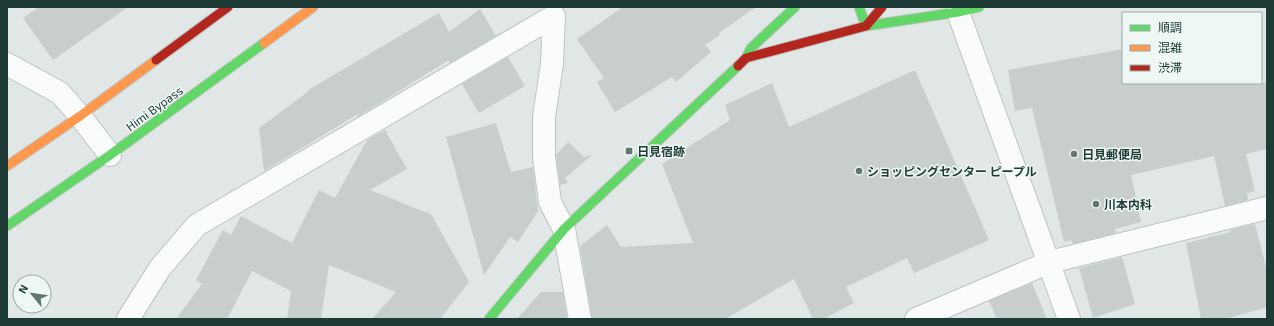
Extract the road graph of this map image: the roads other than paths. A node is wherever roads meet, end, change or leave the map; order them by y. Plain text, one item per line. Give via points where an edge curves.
1 (228, 7) edge
2 (313, 7) edge
3 (795, 7) edge
4 (859, 7) edge
5 (882, 7) edge
6 (969, 9) edge
7 (555, 11) edge
8 (866, 26) junction
9 (746, 58) junction
10 (7, 65) edge
11 (80, 116) junction
12 (110, 155) junction
13 (7, 166) edge
14 (1267, 208) edge
15 (7, 226) edge
16 (564, 229) junction
17 (1050, 262) junction
18 (128, 319) edge
19 (489, 319) edge
20 (580, 319) edge
21 (916, 319) edge
22 (1069, 319) edge

1 - 11 main road
2 - 12 main road, Himi Bypass
3 - 9 main road via 752,48
4 - 8 main road
5 - 8 main road
6 - 8 main road
6 - 17 street
7 - 16 street via 552,64 544,117 544,157 550,202
7 - 18 street via 197,225 160,268
8 - 9 main road
9 - 16 main road
10 - 11 street via 60,94
11 - 12 street
11 - 13 main road
12 - 15 main road, Himi Bypass
14 - 17 street
16 - 19 main road
16 - 20 street
17 - 21 street
17 - 22 street

